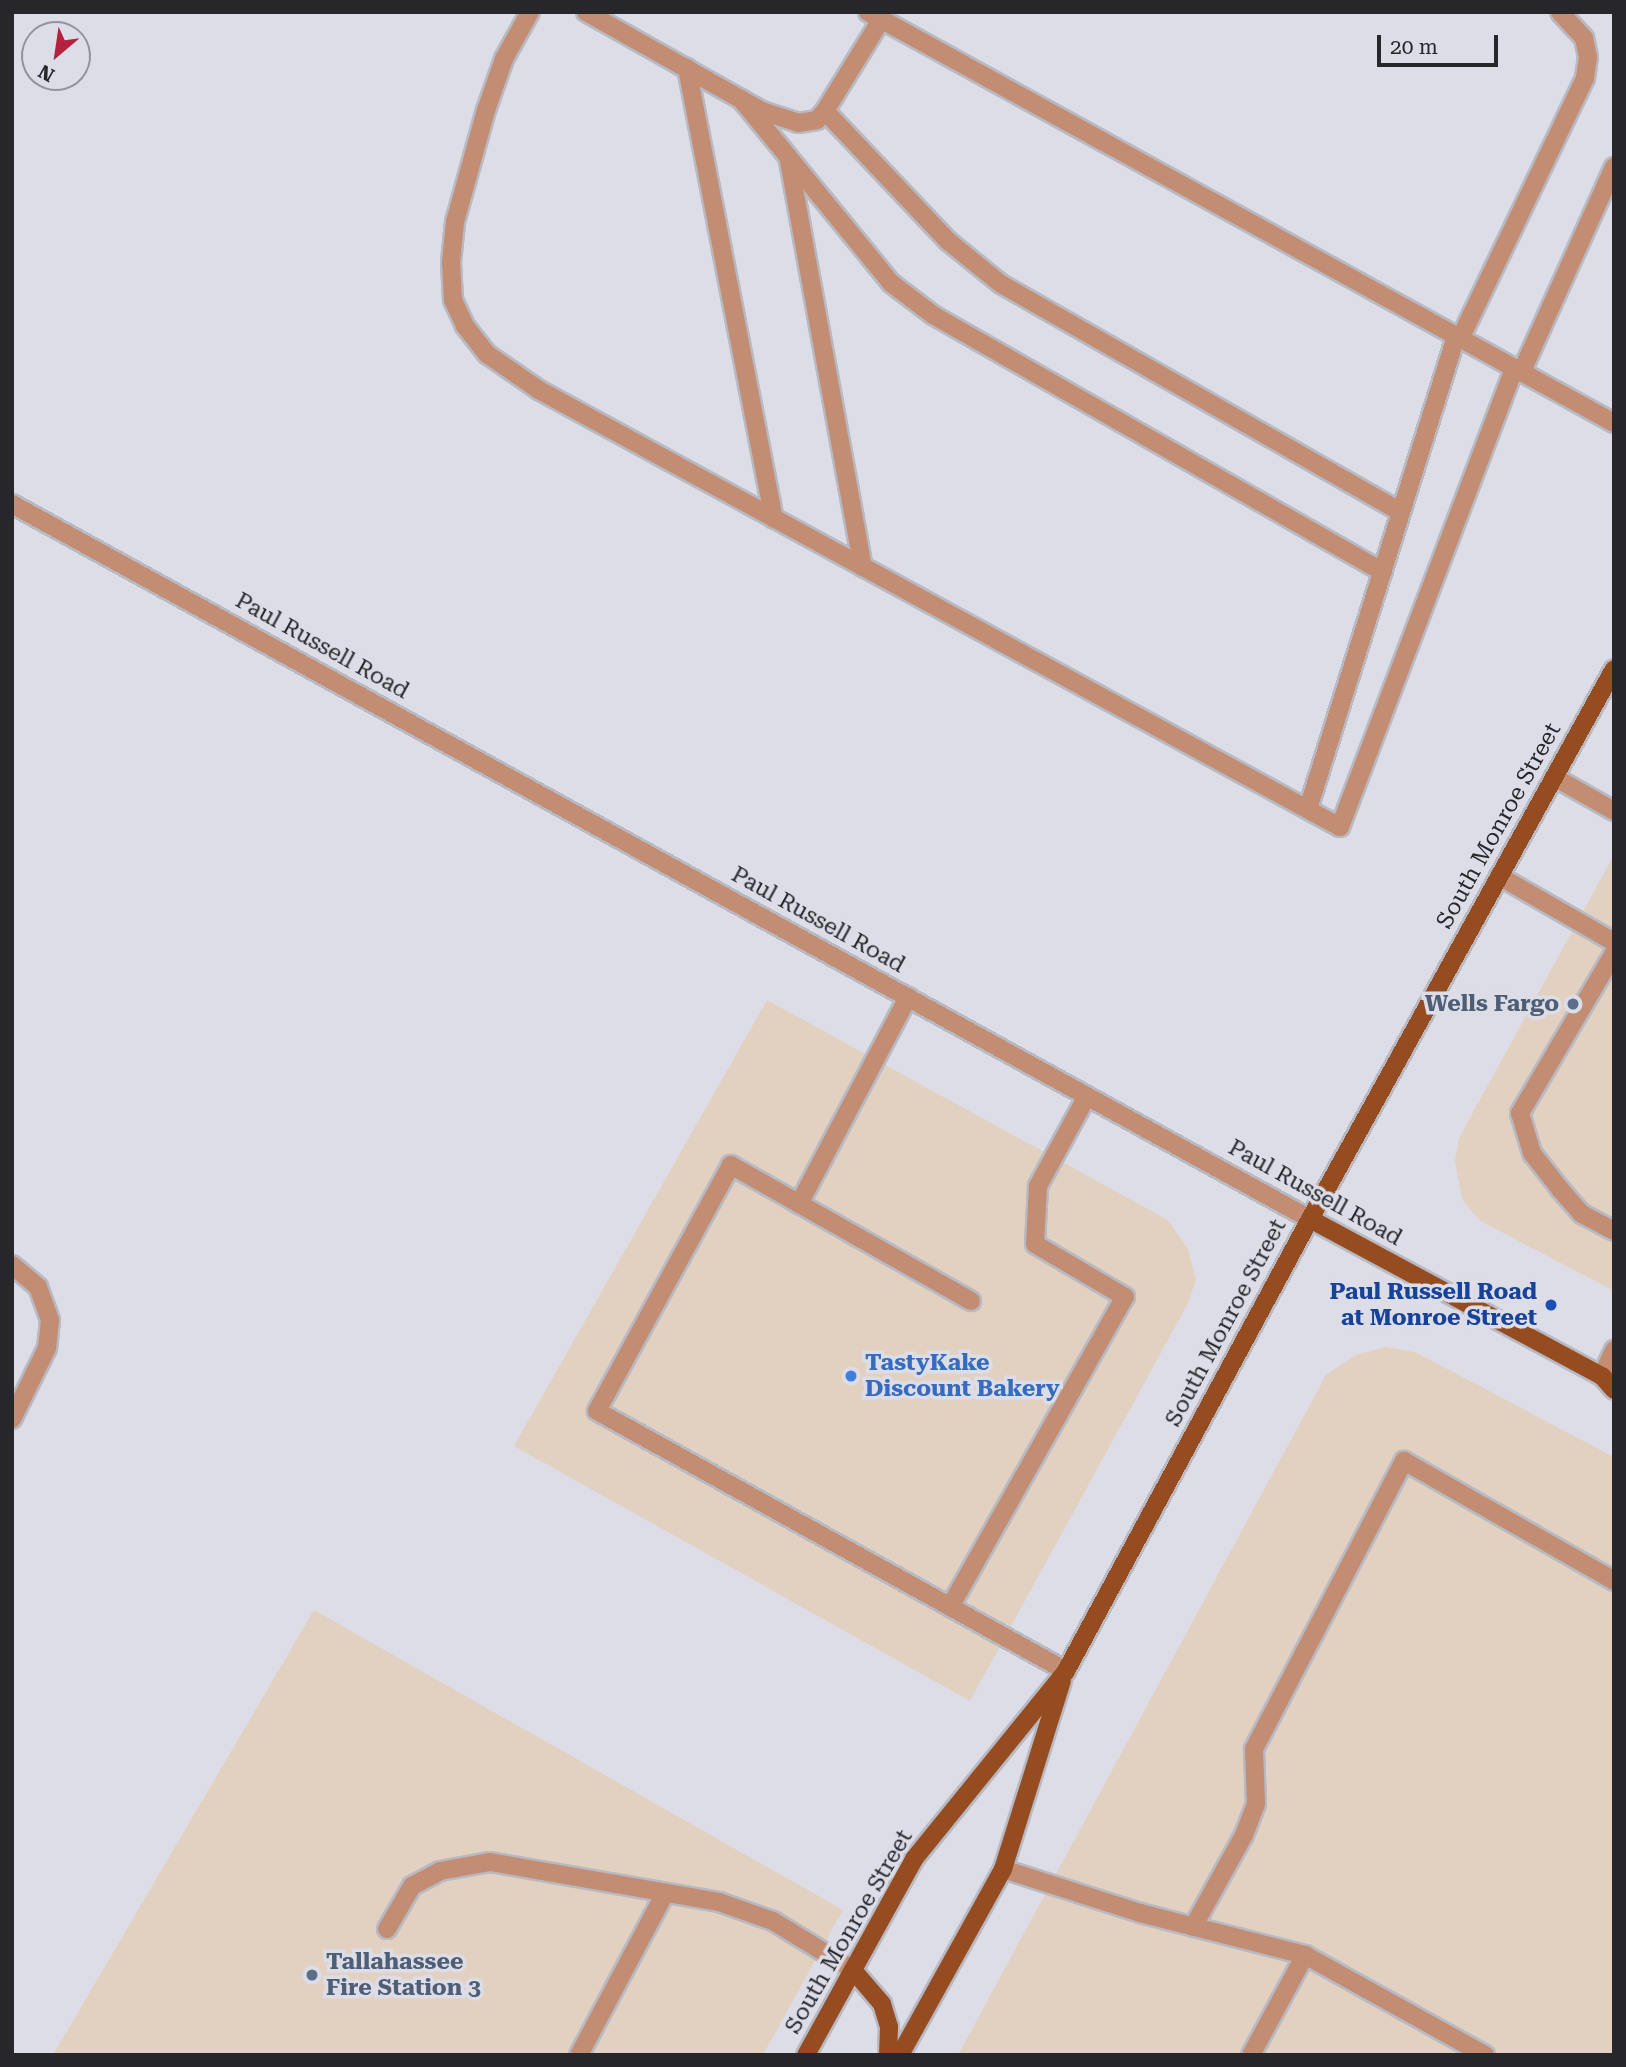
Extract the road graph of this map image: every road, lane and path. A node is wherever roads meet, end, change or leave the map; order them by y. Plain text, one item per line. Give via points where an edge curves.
1 (530, 12) edge
2 (586, 12) edge
3 (1560, 12) edge
4 (874, 16) edge
5 (687, 68) junction
6 (741, 99) junction
7 (825, 111) junction
8 (788, 158) junction
9 (1614, 166) edge
10 (1458, 338) junction
11 (1518, 371) junction
12 (1614, 423) edge
13 (12, 504) edge
14 (1401, 512) junction
15 (774, 519) junction
16 (863, 567) junction
17 (1382, 572) junction
18 (1614, 669) edge
19 (1554, 777) junction
20 (1308, 809) junction
21 (1614, 811) edge
22 (1499, 876) junction
23 (1614, 942) edge
24 (1614, 953) edge
25 (908, 998) junction
26 (1087, 1096) junction
27 (799, 1204) junction
28 (1310, 1219) junction
29 (1614, 1231) edge
30 (12, 1265) edge
31 (971, 1301) dead end
32 (1614, 1350) edge
33 (1608, 1375) edge
34 (1614, 1390) edge
35 (12, 1419) edge
36 (1614, 1581) edge
37 (950, 1607) junction
38 (1066, 1671) junction
39 (1003, 1868) junction
40 (664, 1893) junction
41 (1193, 1927) junction
42 (387, 1929) dead end
43 (1305, 1955) junction
44 (853, 1969) junction
45 (579, 2055) edge
46 (806, 2055) edge
47 (888, 2055) edge
48 (900, 2055) edge
49 (1251, 2055) edge
50 (1485, 2055) edge

1 - 15 street via 495,84 455,222 453,300 465,326 487,354 539,390
2 - 5 street
3 - 10 street via 1584,38 1588,57 1585,78
4 - 7 street
4 - 10 street
5 - 6 street
5 - 15 street
6 - 7 street via 798,123 817,120
6 - 8 street
7 - 14 street via 948,242 1001,284
8 - 16 street
8 - 17 street via 891,283 933,316
9 - 11 street
10 - 11 street
10 - 14 street
11 - 12 street
11 - 20 street via 1340,827
13 - 25 street, Paul Russell Road
14 - 17 street
15 - 16 street
16 - 20 street
17 - 20 street
18 - 19 main road, South Monroe Street
19 - 21 street
19 - 22 main road, South Monroe Street
22 - 23 street
22 - 28 main road, South Monroe Street
24 - 29 street via 1520,1113 1532,1153 1560,1189 1582,1214
25 - 26 street, Paul Russell Road
25 - 27 street
26 - 28 street, Paul Russell Road
26 - 37 street via 1038,1186 1035,1244 1125,1297
27 - 31 street
27 - 37 street via 731,1166 597,1411
28 - 33 main road, Paul Russell Road
28 - 38 main road, South Monroe Street
30 - 35 street via 38,1287 50,1320 47,1348
32 - 33 street
33 - 34 main road, Paul Russell Road
36 - 41 street via 1404,1461 1254,1749 1256,1804
37 - 38 street
38 - 39 main road, South Monroe Street
38 - 44 main road, South Monroe Street via 914,1859
39 - 41 street
39 - 48 main road, South Monroe Street
40 - 42 street via 490,1862 440,1871 412,1886
40 - 44 street via 719,1902 773,1921
40 - 45 street
41 - 43 street
43 - 49 street
43 - 50 street
44 - 46 main road, South Monroe Street
44 - 47 main road via 882,2004 889,2027

